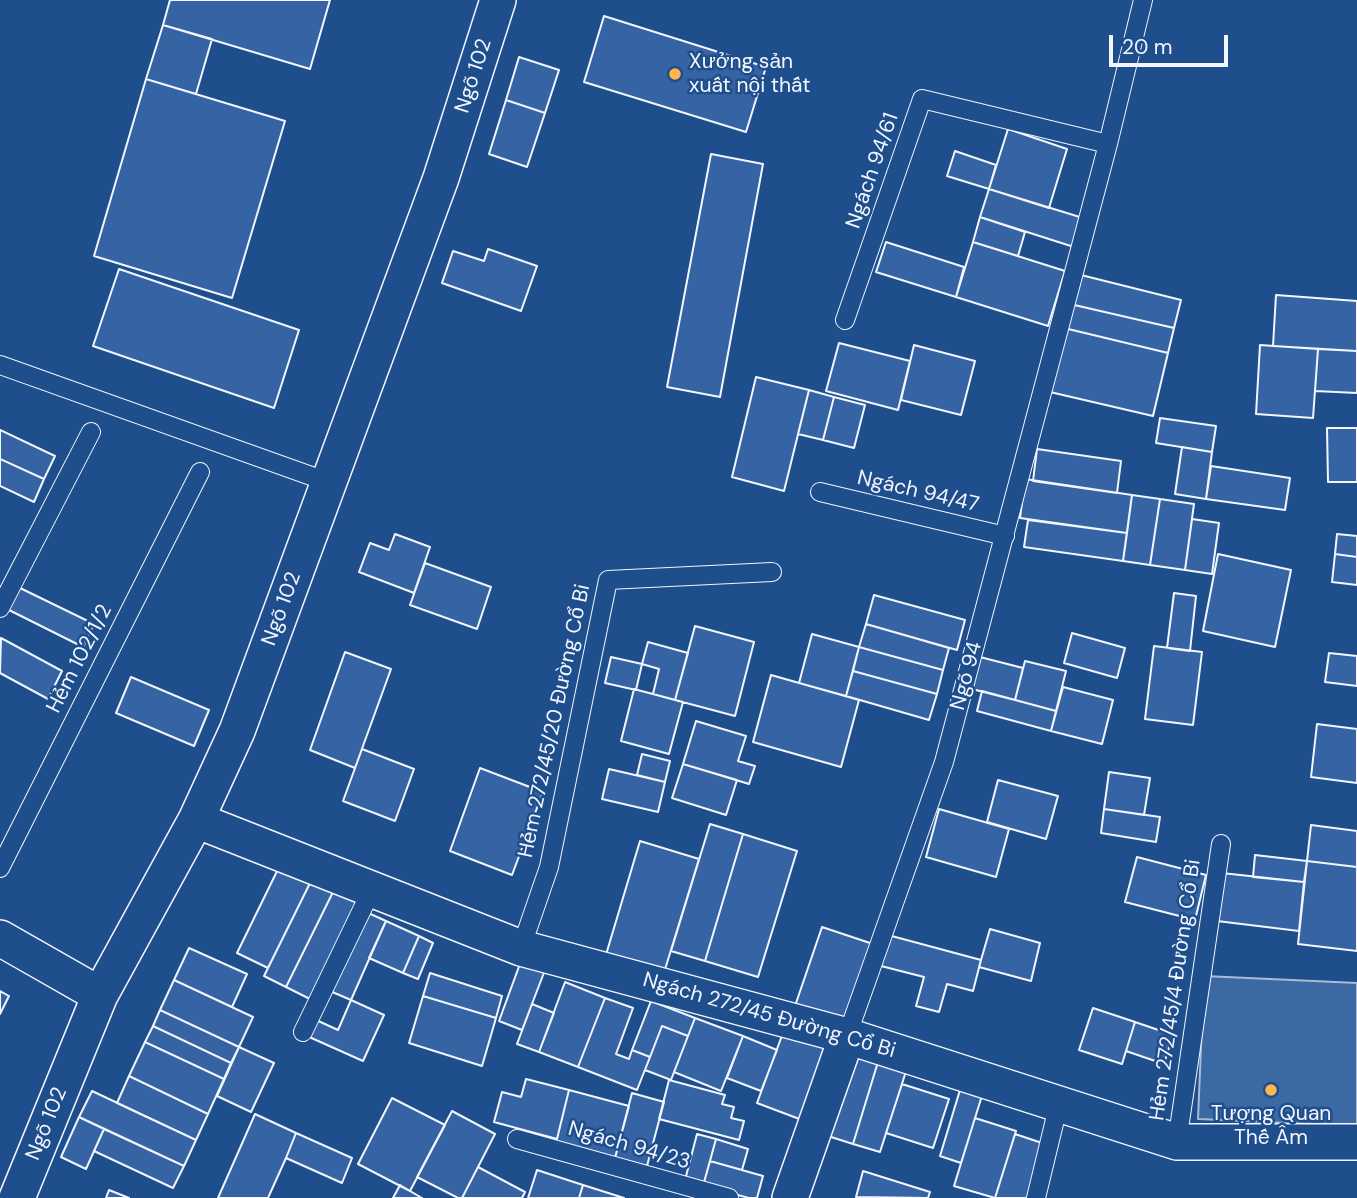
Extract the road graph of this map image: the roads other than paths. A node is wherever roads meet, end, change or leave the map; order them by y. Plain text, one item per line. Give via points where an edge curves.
1 (498, 0) edge
2 (1143, 0) edge
3 (1108, 144) junction
4 (845, 320) dead end
5 (0, 365) edge
6 (91, 432) dead end
7 (200, 472) dead end
8 (328, 482) junction
9 (820, 492) dead end
10 (1005, 536) junction
11 (772, 572) dead end
12 (0, 608) edge
13 (196, 820) junction
14 (1221, 844) dead end
15 (0, 868) edge
16 (372, 889) junction
17 (0, 938) edge
18 (521, 948) junction
19 (100, 995) junction
20 (303, 1032) dead end
21 (847, 1036) junction
22 (1059, 1103) junction
23 (517, 1139) dead end
24 (1177, 1142) junction
25 (1357, 1142) edge
26 (17, 1198) edge
27 (729, 1198) edge
28 (790, 1198) edge
29 (1036, 1198) edge

1 - 8 street, Ngõ 102 via 441,178
2 - 3 lane, Ngõ 94
3 - 4 lane, Ngách 94/61 via 922,99
3 - 10 lane, Ngõ 94
5 - 8 lane
6 - 12 lane
7 - 15 lane, Hẻm 102/1/2
8 - 13 street, Ngõ 102 via 237,731
9 - 10 lane, Ngách 94/47
10 - 21 lane, Ngõ 94 via 944,762
11 - 18 lane, Hẻm 272/45/20 Đường Cổ Bi via 607,580 549,867
13 - 16 street, Ngách 272/45 Đường Cổ Bi
13 - 19 street, Ngõ 102
14 - 24 lane, Hẻm 272/45/4 Đường Cổ Bi
16 - 18 street, Ngách 272/45 Đường Cổ Bi
16 - 20 lane
17 - 19 street
18 - 21 street, Ngách 272/45 Đường Cổ Bi
19 - 26 street, Ngõ 102
21 - 22 street, Ngách 272/45 Đường Cổ Bi
21 - 28 street, Ngõ 94
22 - 24 street, Ngách 272/45 Đường Cổ Bi
22 - 29 lane
23 - 27 lane, Ngách 94/23
24 - 25 street, Ngách 272/45 Đường Cổ Bi

